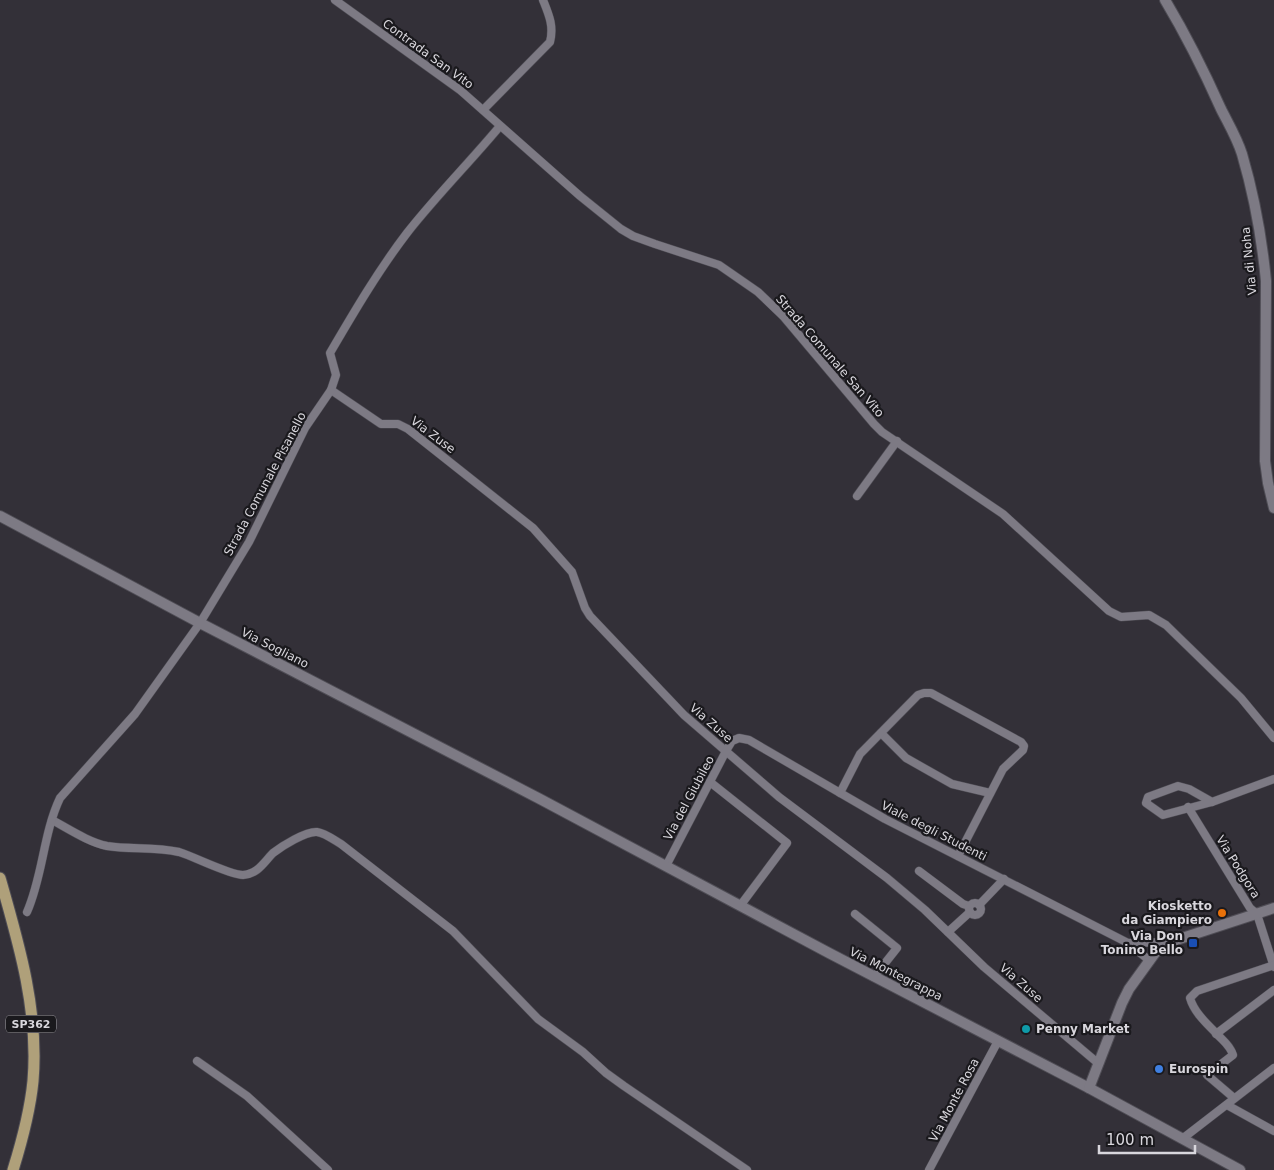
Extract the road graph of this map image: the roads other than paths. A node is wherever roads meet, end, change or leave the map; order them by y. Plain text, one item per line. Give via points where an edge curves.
1 (335, 0) edge
2 (544, 0) edge
3 (1165, 0) edge
4 (483, 110) junction
5 (500, 126) junction
6 (331, 390) junction
7 (897, 441) junction
8 (857, 496) dead end
9 (1274, 508) edge
10 (0, 516) edge
11 (200, 623) junction
12 (881, 733) junction
13 (1274, 738) edge
14 (732, 741) joint
15 (726, 751) junction
16 (1274, 779) edge
17 (710, 782) junction
18 (840, 793) junction
19 (990, 793) junction
20 (540, 799) joint
21 (1212, 802) junction
22 (1188, 807) junction
23 (52, 820) junction
24 (958, 856) junction
25 (666, 866) junction
26 (919, 871) dead end
27 (0, 878) edge
28 (1004, 879) junction
29 (740, 906) junction
30 (1274, 908) edge
31 (969, 909) junction
32 (27, 912) dead end
33 (855, 914) dead end
34 (1257, 914) junction
35 (948, 932) junction
36 (1128, 942) junction
37 (1170, 942) junction
38 (1150, 960) junction
39 (1274, 966) edge
40 (874, 977) junction
41 (1274, 990) edge
42 (1216, 1034) junction
43 (998, 1041) junction
44 (197, 1061) dead end
45 (1100, 1064) junction
46 (1274, 1068) edge
47 (1089, 1088) junction
48 (1234, 1098) junction
49 (1226, 1105) junction
50 (1274, 1131) edge
51 (1182, 1139) junction
52 (13, 1170) edge
53 (328, 1170) edge
54 (747, 1170) edge
55 (929, 1170) edge
56 (1240, 1170) edge

1 - 4 street, Contrada San Vito via 442,76
2 - 4 street via 552,24 550,42
3 - 9 main road, Via di Noha via 1225,116 1241,152 1250,184 1266,281 1266,461
4 - 5 street, Strada Comunale San Vito
5 - 6 street, Strada Comunale Pisanello via 408,232 382,268 330,353 336,375
5 - 7 street, Strada Comunale San Vito via 621,229 719,265 758,292 784,316 874,424
6 - 11 street, Strada Comunale Pisanello via 305,428 249,542
6 - 15 street, Via Zuse via 381,424 398,424 408,429 533,528 572,572 590,616 684,715
7 - 8 street
7 - 13 street, Strada Comunale San Vito via 1003,514 1109,611 1121,617 1149,615 1166,625 1241,698
10 - 11 main road, Via Sogliano
11 - 20 main road, Via Sogliano
11 - 23 street, Strada Comunale Pisanello via 135,714 60,798
12 - 18 street via 860,754
12 - 19 street via 906,758 952,784
12 - 19 street via 924,692 1021,742 1023,750 1003,769
14 - 15 street, Via del Giubileo
14 - 18 street, Viale degli Studenti via 739,738 749,740
15 - 17 street, Via del Giubileo
15 - 35 street, Via Zuse via 779,797 887,878
16 - 21 street
17 - 25 street, Via del Giubileo
17 - 29 street via 787,844
18 - 24 street, Viale degli Studenti
19 - 24 street
20 - 25 main road, Via Montegrappa
21 - 22 street
21 - 22 street via 1178,786 1148,797 1146,803 1163,815
22 - 34 street, Via Podgora via 1250,908
23 - 32 street, Strada Comunale Pisanello
23 - 54 street via 96,843 114,847 162,848 242,875 254,873 274,853 309,833 328,836 453,931 538,1019 606,1073
24 - 28 street, Viale degli Studenti
25 - 29 main road, Via Montegrappa
26 - 31 street
27 - 52 main road, SP362 via 28,985 33,1038 32,1088 25,1131
28 - 31 street via 979,905 976,903
28 - 36 street, Viale degli Studenti
29 - 40 main road, Via Montegrappa
30 - 34 main road
31 - 35 street
33 - 40 street via 897,948
34 - 37 main road
34 - 39 street, Via Podgora
35 - 45 street, Via Zuse via 1030,1007
36 - 37 street
36 - 38 street
37 - 38 main road
38 - 45 main road via 1122,1003
39 - 42 street via 1197,990 1190,998 1192,1007
40 - 43 main road, Via Montegrappa
41 - 42 street
42 - 48 street via 1231,1048 1233,1055 1207,1075
43 - 47 main road, Via Montegrappa
43 - 55 street, Via Monte Rosa
44 - 53 street via 247,1096
45 - 47 main road
46 - 48 street
47 - 51 main road, Via Montegrappa
48 - 49 street
49 - 50 street
49 - 51 street
51 - 56 main road, Via Montegrappa

